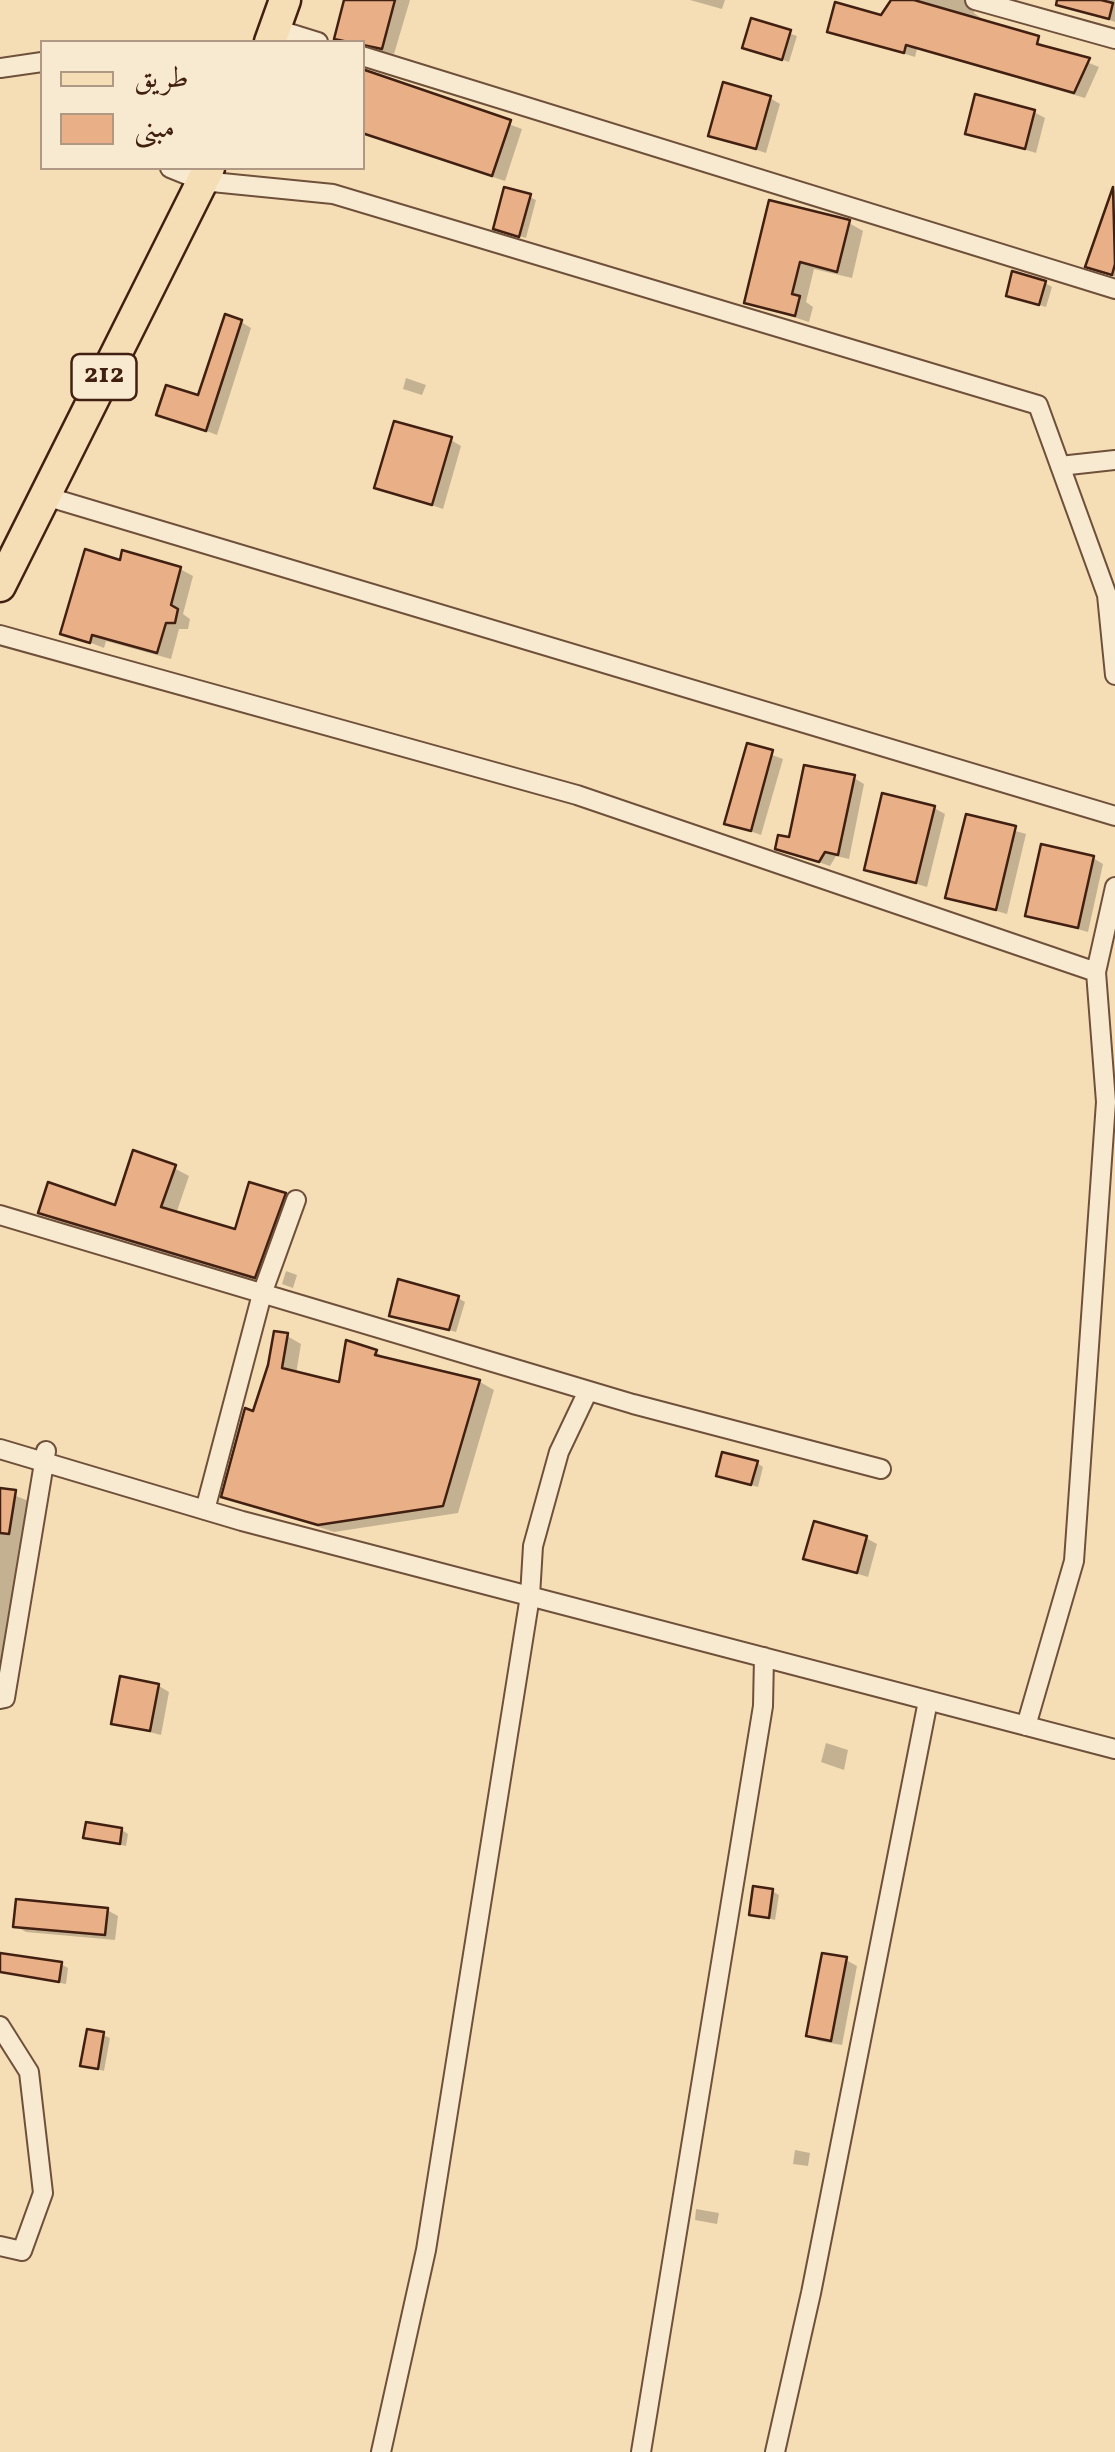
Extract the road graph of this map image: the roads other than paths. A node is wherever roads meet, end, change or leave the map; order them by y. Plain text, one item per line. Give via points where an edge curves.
1 (285, 0) edge
2 (974, 0) edge
3 (273, 36) edge
4 (1115, 39) edge
5 (303, 40) edge
6 (365, 57) edge
7 (40, 62) edge
8 (0, 68) edge
9 (205, 174) edge
10 (1115, 289) edge
11 (1115, 460) edge
12 (1060, 466) junction
13 (44, 496) junction
14 (0, 586) edge
15 (0, 636) edge
16 (1114, 648) edge
17 (1115, 675) edge
18 (1115, 816) edge
19 (1115, 887) edge
20 (1096, 972) junction
21 (296, 1200) dead end
22 (0, 1215) edge
23 (262, 1294) junction
24 (588, 1391) junction
25 (0, 1449) edge
26 (45, 1456) junction
27 (881, 1469) dead end
28 (205, 1510) junction
29 (530, 1596) junction
30 (764, 1657) junction
31 (0, 1699) edge
32 (928, 1701) junction
33 (1026, 1726) junction
34 (1115, 1749) edge
35 (0, 2026) edge
36 (0, 2246) edge
37 (381, 2452) edge
38 (641, 2452) edge
39 (775, 2452) edge

1 - 3 main road
2 - 4 street
3 - 5 street
6 - 10 street
7 - 8 street
9 - 12 street via 332,194 1038,405
9 - 13 main road, 212
11 - 12 street
12 - 16 street via 1107,596
13 - 14 main road, 212
13 - 18 street
15 - 20 street via 577,795
16 - 17 street
19 - 20 street
20 - 33 street via 1106,1102 1074,1561
21 - 23 street
22 - 23 street
23 - 24 street
23 - 28 street
24 - 27 street
24 - 29 street via 559,1452 534,1546
25 - 26 street
26 - 28 street
26 - 31 street
28 - 29 street
29 - 30 street
29 - 37 street via 426,2250
30 - 32 street
30 - 38 street via 763,1706
32 - 33 street
32 - 39 street
33 - 34 street
35 - 36 street via 29,2072 43,2192 22,2251

